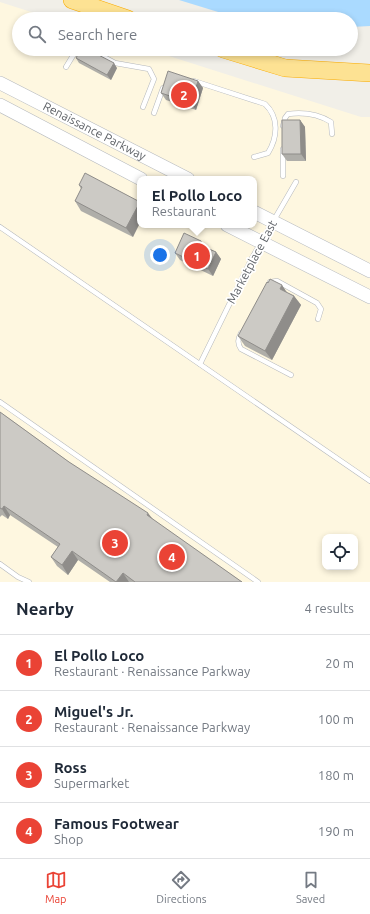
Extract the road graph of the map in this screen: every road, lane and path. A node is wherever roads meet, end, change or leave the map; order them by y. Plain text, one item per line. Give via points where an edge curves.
1 (72, 0) edge
2 (107, 12) edge
3 (73, 56) edge
4 (102, 56) edge
5 (246, 56) edge
6 (66, 67) dead end
7 (370, 73) edge
8 (185, 78) edge
9 (165, 82) edge
10 (0, 83) edge
11 (0, 104) edge
12 (143, 107) dead end
13 (154, 114) dead end
14 (283, 131) edge
15 (332, 134) dead end
16 (283, 146) edge
17 (254, 157) dead end
18 (182, 176) edge
19 (283, 176) dead end
20 (137, 177) edge
21 (296, 182) dead end
22 (257, 214) edge
23 (273, 222) junction
24 (0, 227) edge
25 (233, 228) edge
26 (261, 243) junction
27 (370, 271) edge
28 (267, 286) edge
29 (370, 297) edge
30 (318, 319) dead end
31 (245, 326) edge
32 (200, 364) junction
33 (291, 375) dead end
34 (0, 402) edge
35 (370, 481) edge
36 (0, 564) edge
37 (29, 582) edge
38 (258, 582) edge

1 - 2 highway
3 - 6 lane
4 - 12 lane via 115,63 149,69 154,79
5 - 7 highway via 285,68
8 - 17 lane via 265,104 272,111 275,117 274,143 268,153
9 - 13 lane
10 - 18 street, Renaissance Parkway
11 - 20 street, Renaissance Parkway
14 - 15 lane via 288,114 300,113 322,116 331,122
16 - 19 lane
21 - 23 lane, Marketplace East
22 - 23 street
23 - 26 lane, Marketplace East
23 - 27 street
24 - 32 lane
25 - 26 street
26 - 29 street
26 - 32 lane, Marketplace East
28 - 30 lane via 270,282 277,281 317,303 321,309
31 - 33 lane via 238,338 241,349
32 - 35 lane
34 - 38 lane
36 - 37 lane

